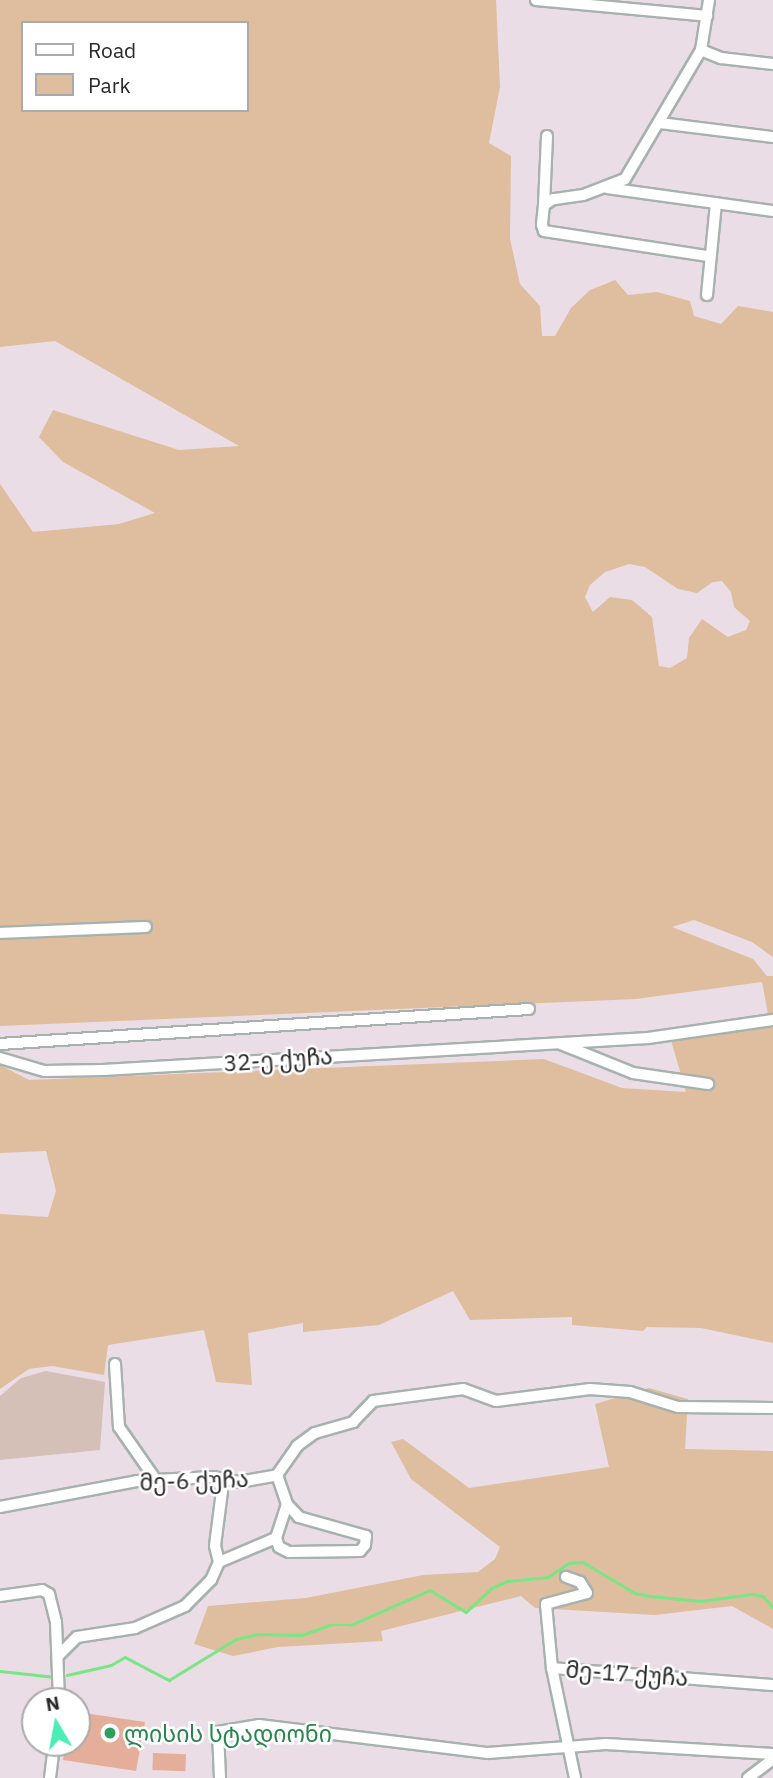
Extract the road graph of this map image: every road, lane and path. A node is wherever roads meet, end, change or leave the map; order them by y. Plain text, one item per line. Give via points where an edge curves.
1 (536, 0) edge
2 (709, 0) edge
3 (707, 16) junction
4 (701, 50) junction
5 (773, 64) edge
6 (660, 123) junction
7 (547, 136) dead end
8 (773, 137) edge
9 (607, 188) junction
10 (716, 203) junction
11 (544, 205) junction
12 (773, 211) edge
13 (708, 256) junction
14 (707, 295) dead end
15 (146, 927) dead end
16 (0, 933) edge
17 (529, 1009) dead end
18 (773, 1020) edge
19 (559, 1043) junction
20 (0, 1044) edge
21 (0, 1058) edge
22 (708, 1084) dead end
23 (115, 1364) dead end
24 (773, 1408) edge
25 (277, 1475) junction
26 (156, 1480) junction
27 (218, 1481) junction
28 (287, 1504) junction
29 (0, 1507) edge
30 (276, 1538) junction
31 (219, 1562) junction
32 (566, 1577) dead end
33 (0, 1596) edge
34 (58, 1656) junction
35 (552, 1668) junction
36 (773, 1685) edge
37 (59, 1687) edge
38 (566, 1746) junction
39 (773, 1756) edge
40 (52, 1757) edge
41 (50, 1778) edge
42 (220, 1778) edge
43 (575, 1778) edge
44 (748, 1778) edge

1 - 3 street
2 - 3 street
3 - 4 street
4 - 5 street via 721,58
4 - 6 street
6 - 8 street
6 - 9 street via 625,179
7 - 11 street
9 - 10 street
9 - 11 street
10 - 12 street
10 - 13 street
11 - 13 street via 544,231
13 - 14 street
15 - 16 street
17 - 20 street
18 - 19 street, 32-ე ქუჩა via 648,1038
19 - 21 street, 32-ე ქუჩა via 103,1070 44,1071
19 - 22 street via 633,1073
23 - 26 street via 119,1427
24 - 25 street, მე-6 ქუჩა via 678,1407 630,1392 590,1389 514,1402 479,1398 463,1390 373,1401 353,1422 315,1433 298,1446
25 - 27 street, მე-6 ქუჩა
25 - 28 street
26 - 27 street, მე-6 ქუჩა via 213,1477
26 - 29 street, მე-6 ქუჩა
27 - 31 street via 222,1491 215,1546
28 - 30 street
28 - 30 street via 299,1517 366,1536 365,1545 360,1551 289,1552 279,1547
30 - 31 street
31 - 34 street via 211,1580 185,1606 135,1628 76,1637
32 - 35 street via 580,1582 587,1593 546,1604
33 - 34 street via 42,1590 49,1594
34 - 37 street
35 - 36 street, მე-17 ქუჩა
35 - 38 street, მე-17 ქუჩა
38 - 39 street
38 - 42 street via 488,1753 259,1725 229,1727 218,1732
38 - 43 street, მე-17 ქუჩა
39 - 44 street
40 - 41 street

